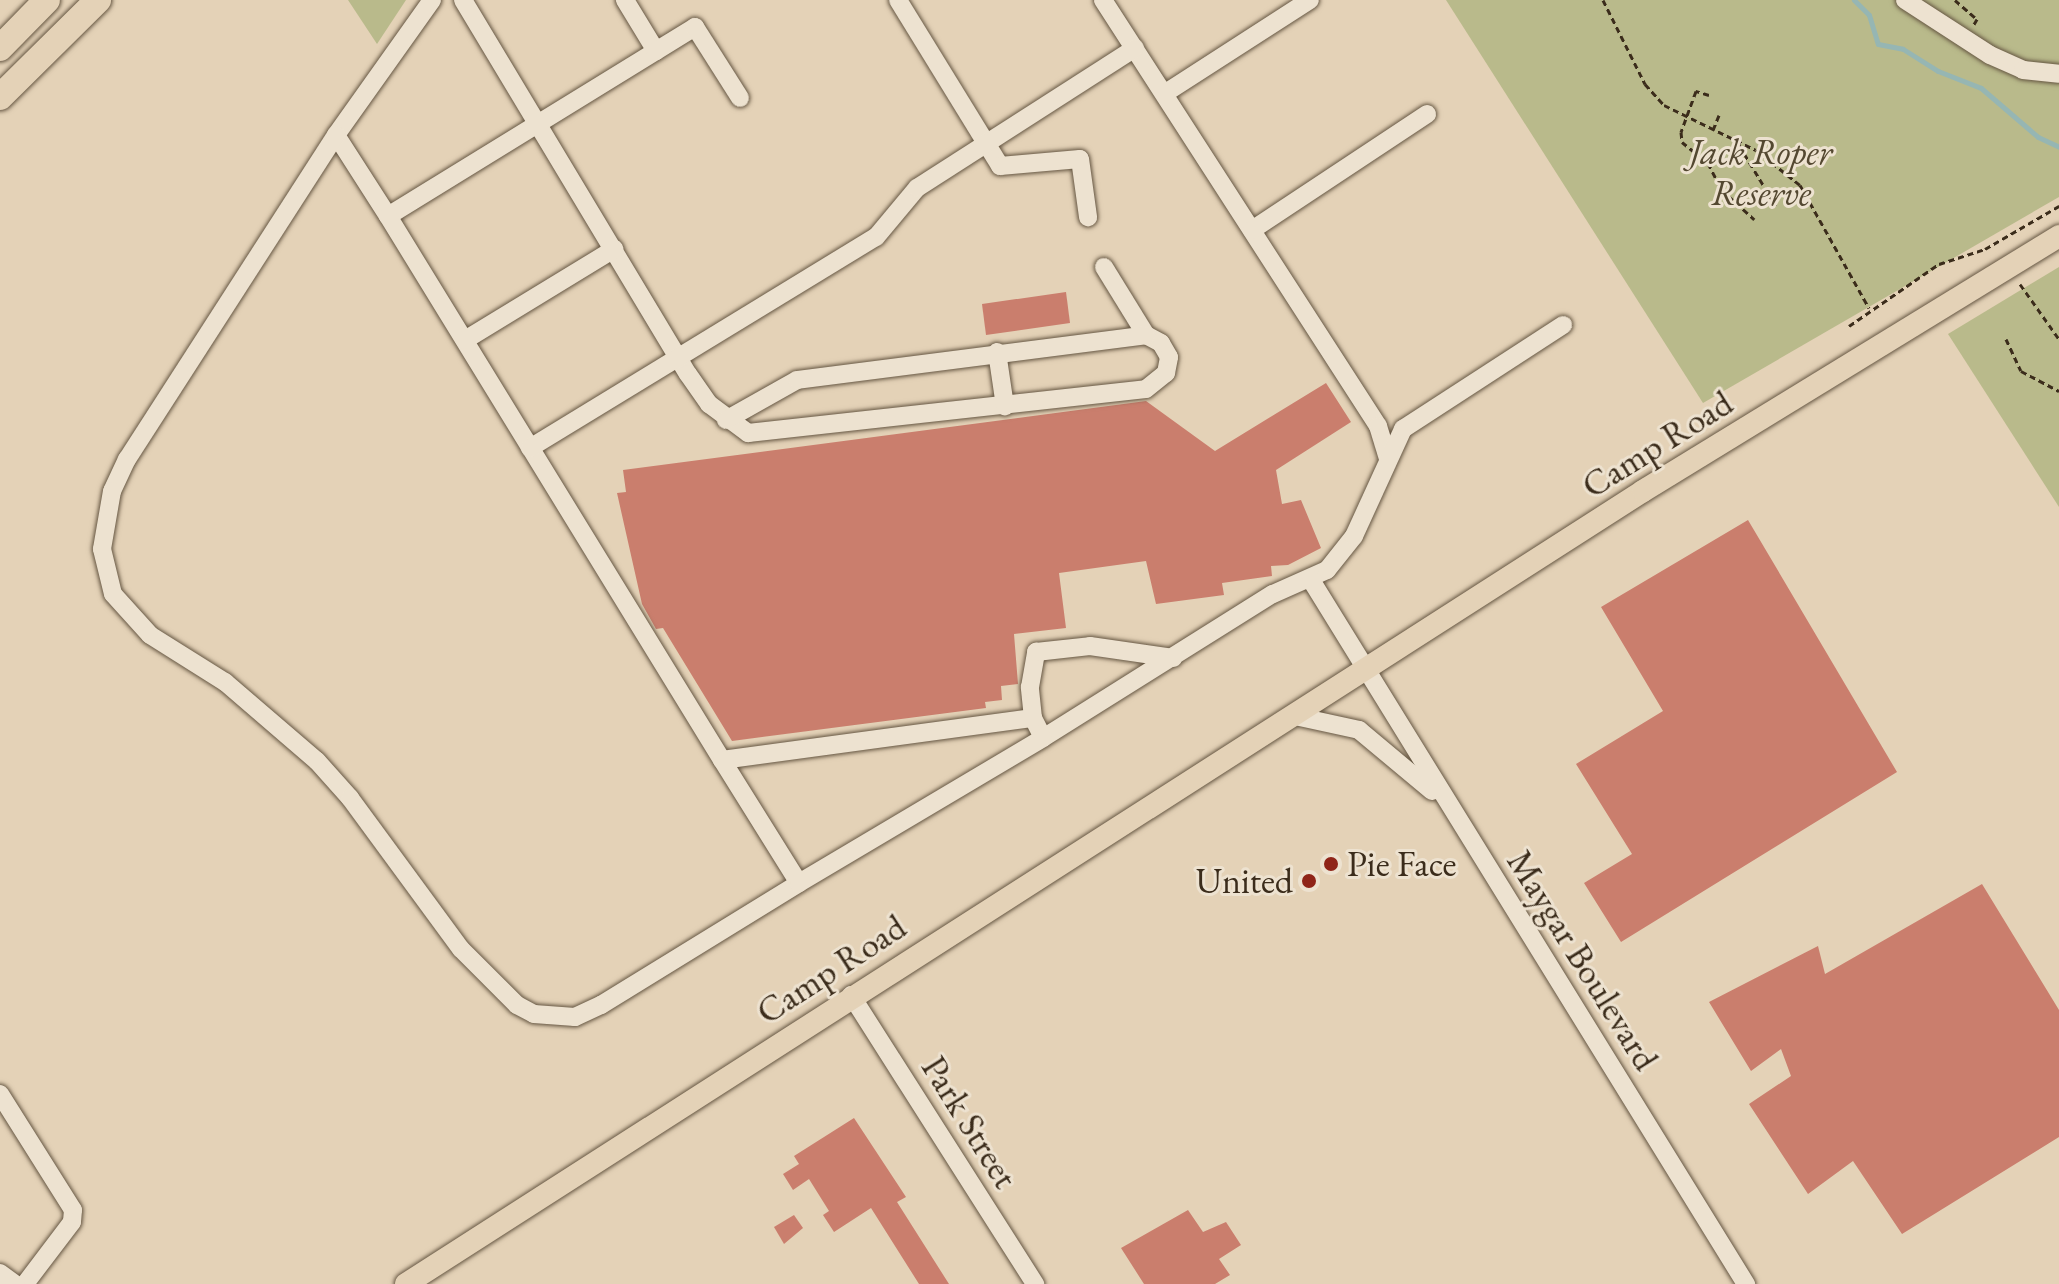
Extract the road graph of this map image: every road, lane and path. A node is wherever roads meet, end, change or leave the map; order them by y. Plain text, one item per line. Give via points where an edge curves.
1 (47, 0) edge
2 (98, 0) edge
3 (432, 0) edge
4 (463, 0) edge
5 (625, 0) edge
6 (898, 0) edge
7 (1103, 0) edge
8 (1310, 0) edge
9 (1603, 0) edge
10 (1905, 0) edge
11 (1955, 0) edge
12 (1968, 33) dead end
13 (0, 48) edge
14 (1135, 48) junction
15 (656, 51) junction
16 (2059, 74) edge
17 (1167, 92) junction
18 (1709, 95) dead end
19 (0, 97) edge
20 (740, 98) dead end
21 (1427, 114) dead end
22 (1719, 115) dead end
23 (1685, 118) junction
24 (537, 123) junction
25 (1713, 130) junction
26 (336, 135) junction
27 (1737, 142) junction
28 (986, 144) junction
29 (1776, 206) dead end
30 (2059, 206) edge
31 (388, 216) junction
32 (1088, 217) dead end
33 (1754, 219) dead end
34 (1252, 230) junction
35 (2059, 236) edge
36 (614, 249) junction
37 (1104, 267) dead end
38 (2021, 286) dead end
39 (1869, 308) junction
40 (1563, 325) dead end
41 (1849, 326) dead end
42 (1146, 335) junction
43 (2006, 339) dead end
44 (2059, 339) edge
45 (465, 340) junction
46 (997, 352) junction
47 (678, 357) junction
48 (2059, 391) edge
49 (1005, 406) junction
50 (726, 420) junction
51 (530, 448) junction
52 (1388, 458) junction
53 (1311, 580) junction
54 (1173, 658) junction
55 (1365, 669) junction
56 (1295, 716) junction
57 (1033, 718) junction
58 (1043, 738) junction
59 (722, 760) junction
60 (1454, 813) junction
61 (799, 883) junction
62 (851, 995) junction
63 (0, 1094) edge
64 (438, 1263) junction
65 (0, 1273) edge
66 (15, 1284) edge
67 (25, 1284) edge
68 (406, 1284) edge
69 (423, 1284) edge
70 (1035, 1284) edge
71 (1746, 1284) edge

1 - 13 highway
2 - 19 highway
3 - 26 street
4 - 24 street
5 - 15 street
6 - 28 street
7 - 14 street
8 - 17 street
9 - 23 path via 1645,84
10 - 16 street via 1990,55 2023,70
11 - 12 path via 1977,19
14 - 17 street
14 - 28 street
15 - 20 street via 695,27
15 - 24 street
17 - 34 street
18 - 23 path via 1696,91
21 - 34 street
22 - 25 path
23 - 25 path
23 - 33 path via 1682,142 1708,163 1721,189
24 - 31 street
24 - 36 street
25 - 27 path
26 - 31 street
26 - 61 street via 127,459 112,491 102,549 113,594 150,635 225,682 317,761 461,949 495,986 534,1014 575,1017 601,1005
27 - 29 path
27 - 39 path via 1756,150 1800,185
28 - 32 street via 1005,168 1080,159
28 - 47 street via 917,188 876,237
30 - 39 path via 1995,243 1939,264
31 - 45 street
34 - 52 street via 1378,426
35 - 55 main road, Camp Road
36 - 45 street
36 - 47 street
37 - 42 street
38 - 44 path
39 - 41 path
40 - 52 street via 1426,411 1403,429
42 - 46 street
42 - 49 street via 1161,343 1170,361 1164,375 1146,389
43 - 48 path via 2021,371
45 - 51 street
46 - 49 street
46 - 50 street via 797,380
47 - 50 street
47 - 51 street
49 - 50 street via 762,434 748,433
51 - 59 street
52 - 53 street via 1345,551
53 - 54 street via 1273,594
53 - 55 street, Maygar Boulevard
54 - 57 street via 1090,646 1036,652 1030,687
54 - 58 street
55 - 56 main road, Camp Road
55 - 60 street, Maygar Boulevard
56 - 60 street via 1359,730
56 - 62 main road, Camp Road
57 - 58 street
57 - 59 street
58 - 61 street
59 - 61 street
60 - 71 street, Maygar Boulevard
62 - 64 main road, Camp Road
62 - 70 street, Park Street
63 - 67 street via 73,1210 72,1222
64 - 68 main road, Camp Road
64 - 69 main road
65 - 66 street

